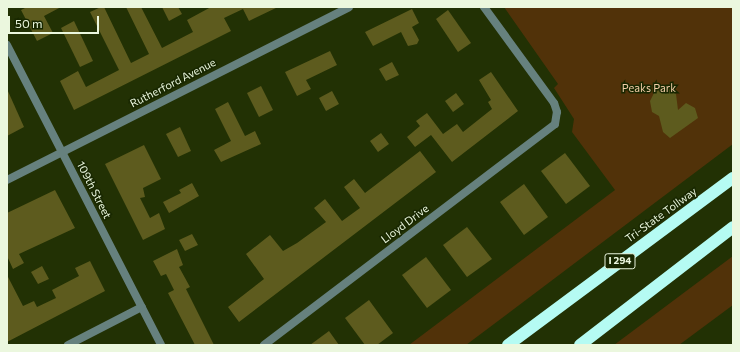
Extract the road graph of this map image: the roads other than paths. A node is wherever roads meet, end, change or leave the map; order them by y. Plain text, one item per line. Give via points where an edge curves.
1 (349, 7) edge
2 (484, 7) edge
3 (7, 45) edge
4 (63, 152) junction
5 (733, 178) edge
6 (7, 180) edge
7 (733, 227) edge
8 (142, 307) junction
9 (68, 345) edge
10 (161, 345) edge
11 (264, 345) edge
12 (508, 345) edge
13 (580, 345) edge

1 - 4 street, Rutherford Avenue
2 - 11 street, Lloyd Drive via 554,103 557,119 548,131
3 - 4 street, 109th Street
4 - 6 street, Rutherford Avenue
4 - 8 street, 109th Street
5 - 12 highway, Tri-State Tollway / I 294
7 - 13 highway
8 - 9 street
8 - 10 street, 109th Street

